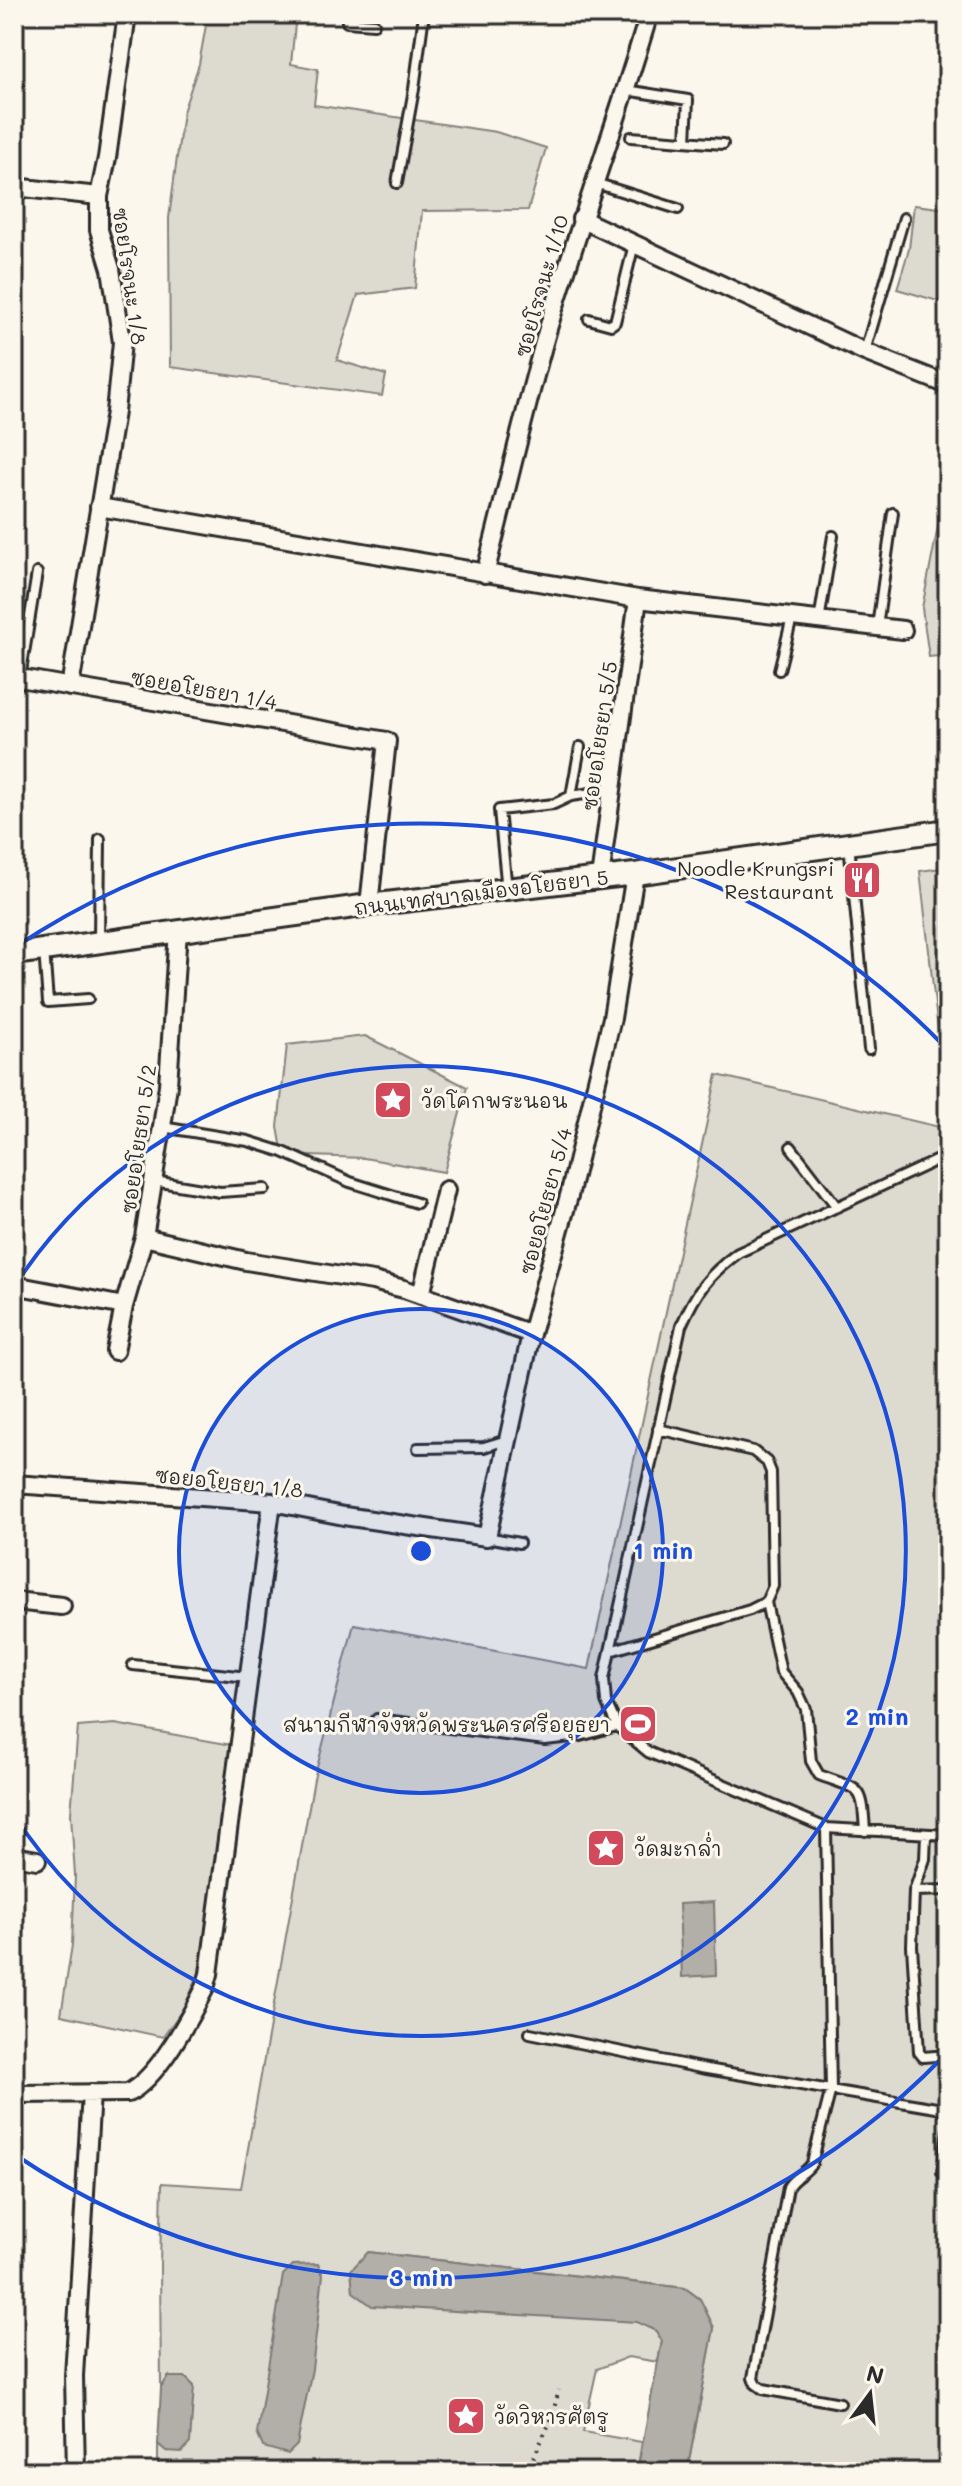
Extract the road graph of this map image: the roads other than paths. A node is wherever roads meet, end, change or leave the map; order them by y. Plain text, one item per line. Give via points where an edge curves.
1 (127, 14) edge
2 (346, 14) edge
3 (424, 14) edge
4 (649, 14) edge
5 (374, 24) dead end
6 (626, 90) junction
7 (631, 137) dead end
8 (686, 141) junction
9 (723, 144) dead end
10 (397, 183) dead end
11 (595, 183) junction
12 (14, 187) edge
13 (99, 196) junction
14 (678, 209) dead end
15 (904, 218) dead end
16 (581, 219) junction
17 (634, 243) junction
18 (589, 319) dead end
19 (865, 352) junction
20 (948, 385) edge
21 (99, 507) junction
22 (893, 513) dead end
23 (833, 536) dead end
24 (37, 573) dead end
25 (485, 574) junction
26 (638, 599) junction
27 (792, 618) junction
28 (819, 621) junction
29 (877, 627) junction
30 (903, 630) dead end
31 (779, 670) dead end
32 (17, 677) edge
33 (70, 687) junction
34 (580, 747) dead end
35 (611, 790) junction
36 (571, 796) junction
37 (948, 830) edge
38 (100, 839) dead end
39 (849, 844) junction
40 (635, 874) junction
41 (600, 878) junction
42 (507, 891) junction
43 (369, 905) junction
44 (178, 930) junction
45 (99, 941) junction
46 (44, 949) junction
47 (14, 954) edge
48 (88, 999) dead end
49 (869, 1049) dead end
50 (162, 1127) junction
51 (791, 1147) dead end
52 (948, 1155) edge
53 (153, 1181) junction
54 (265, 1189) dead end
55 (446, 1190) dead end
56 (417, 1203) dead end
57 (837, 1207) junction
58 (144, 1237) junction
59 (14, 1285) edge
60 (421, 1295) junction
61 (124, 1306) junction
62 (531, 1334) junction
63 (115, 1351) dead end
64 (658, 1429) junction
65 (508, 1439) junction
66 (418, 1448) dead end
67 (14, 1484) edge
68 (272, 1502) junction
69 (487, 1537) junction
70 (519, 1543) dead end
71 (14, 1601) edge
72 (766, 1602) junction
73 (62, 1606) dead end
74 (610, 1651) junction
75 (133, 1665) dead end
76 (249, 1677) junction
77 (377, 1719) dead end
78 (617, 1726) junction
79 (826, 1828) junction
80 (865, 1831) junction
81 (926, 1835) junction
82 (948, 1835) edge
83 (14, 1856) edge
84 (37, 1860) dead end
85 (948, 1890) edge
86 (914, 1891) junction
87 (530, 2033) dead end
88 (948, 2055) edge
89 (831, 2089) junction
90 (91, 2093) junction
91 (14, 2094) edge
92 (948, 2110) edge
93 (948, 2130) edge
94 (942, 2172) dead end
95 (840, 2403) dead end
96 (76, 2472) edge

1 - 13 street, ซอยโรจนะ 1/8
2 - 5 lane via 352,24
3 - 10 lane
4 - 6 street, ซอยโรจนะ 1/10
6 - 8 lane via 688,100
6 - 11 street, ซอยโรจนะ 1/10
7 - 8 lane
8 - 9 lane
11 - 14 lane
11 - 16 street, ซอยโรจนะ 1/10
12 - 13 street
13 - 21 street, ซอยโรจนะ 1/8 via 99,230 122,342
15 - 19 lane
16 - 17 street
16 - 25 street, ซอยโรจนะ 1/10
17 - 18 lane via 615,322
17 - 19 street
19 - 20 street
21 - 25 street
21 - 33 street, ซอยโรจนะ 1/8
22 - 29 lane
23 - 28 lane
24 - 32 lane
25 - 26 street
26 - 27 street
26 - 35 street, ซอยอโยธยา 5/5
27 - 28 street
27 - 31 lane
28 - 29 street
29 - 30 street
32 - 33 street, ซอยอโยธยา 1/4
33 - 43 street, ซอยอโยธยา 1/4 via 387,741
34 - 36 lane
35 - 36 lane
35 - 41 street, ซอยอโยธยา 5/5
36 - 42 lane via 554,804 499,810
37 - 39 street, ถนนเทศบาลเมืองอโยธยา 5
38 - 45 lane
39 - 40 street, ถนนเทศบาลเมืองอโยธยา 5
39 - 49 lane
40 - 41 street, ถนนเทศบาลเมืองอโยธยา 5
40 - 62 street, ซอยอโยธยา 5/4 via 612,1018
41 - 42 street, ถนนเทศบาลเมืองอโยธยา 5
42 - 43 street, ถนนเทศบาลเมืองอโยธยา 5
43 - 44 street, ถนนเทศบาลเมืองอโยธยา 5
44 - 45 street, ถนนเทศบาลเมืองอโยธยา 5
44 - 50 street, ซอยอโยธยา 5/2
45 - 46 street, ถนนเทศบาลเมืองอโยธยา 5
46 - 47 street, ถนนเทศบาลเมืองอโยธยา 5
46 - 48 lane via 48,1002
50 - 53 street, ซอยอโยธยา 5/2
50 - 56 lane via 248,1141
51 - 57 lane
52 - 57 lane
53 - 54 lane via 220,1192
53 - 58 street, ซอยอโยธยา 5/2
55 - 60 street
57 - 64 lane via 738,1253 696,1292 681,1326
58 - 60 street
58 - 61 street, ซอยอโยธยา 5/2
59 - 61 street
60 - 62 street
61 - 63 street, ซอยอโยธยา 5/2
62 - 65 street, ซอยอโยธยา 5/4
64 - 72 lane via 753,1451 767,1462 773,1586
64 - 74 lane
65 - 66 lane via 484,1447
65 - 69 street, ซอยอโยธยา 5/4
67 - 68 street, ซอยอโยธยา 1/8
68 - 69 street, ซอยอโยธยา 1/8
68 - 76 street
69 - 70 lane
71 - 73 street
72 - 74 lane
72 - 80 lane via 781,1672 806,1709 811,1761 819,1775 854,1788 863,1797
74 - 78 lane via 606,1702
75 - 76 lane
76 - 90 street via 205,1988 141,2087 128,2093
77 - 78 lane via 545,1740
78 - 79 lane via 648,1752
79 - 80 lane
79 - 89 lane
80 - 81 lane
81 - 82 lane
81 - 86 lane via 925,1859
83 - 84 street
85 - 86 lane
86 - 88 lane via 919,2052 923,2057
87 - 89 lane
89 - 92 lane
89 - 95 lane via 812,2163 788,2187 753,2378 763,2389
90 - 91 street
90 - 96 street via 74,2376
93 - 94 lane

